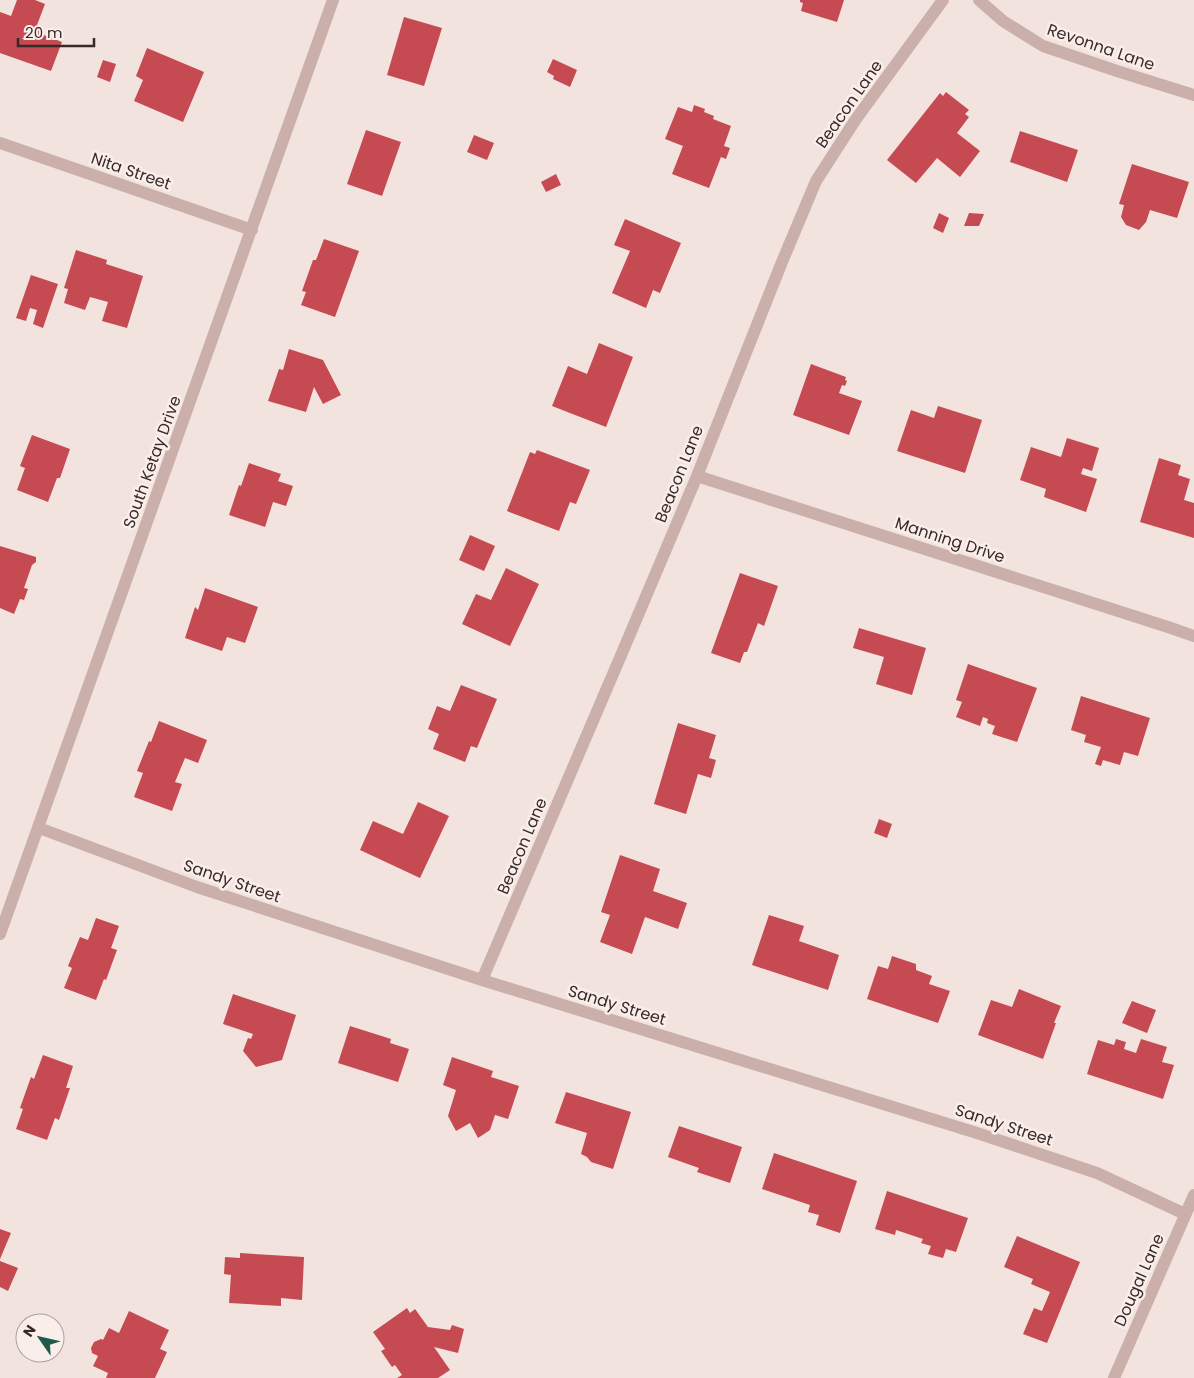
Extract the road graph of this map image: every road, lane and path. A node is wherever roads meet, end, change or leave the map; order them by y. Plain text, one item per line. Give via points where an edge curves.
1 (333, 0) edge
2 (944, 0) edge
3 (979, 0) edge
4 (1194, 95) edge
5 (0, 143) edge
6 (252, 230) junction
7 (697, 476) junction
8 (1194, 636) edge
9 (39, 828) junction
10 (0, 934) edge
11 (482, 980) junction
12 (1194, 1195) edge
13 (1185, 1214) junction
14 (1114, 1378) edge

1 - 6 street, South Ketay Drive
2 - 7 street, Beacon Lane via 856,119 816,181
3 - 4 street, Revonna Lane via 1003,21 1043,46
5 - 6 street, Nita Street
6 - 9 street, South Ketay Drive
7 - 8 street, Manning Drive
7 - 11 street, Beacon Lane
9 - 10 street, South Ketay Drive
9 - 11 street, Sandy Street via 197,887
11 - 13 street, Sandy Street via 1098,1173
12 - 13 street, Dougal Lane
13 - 14 street, Dougal Lane

